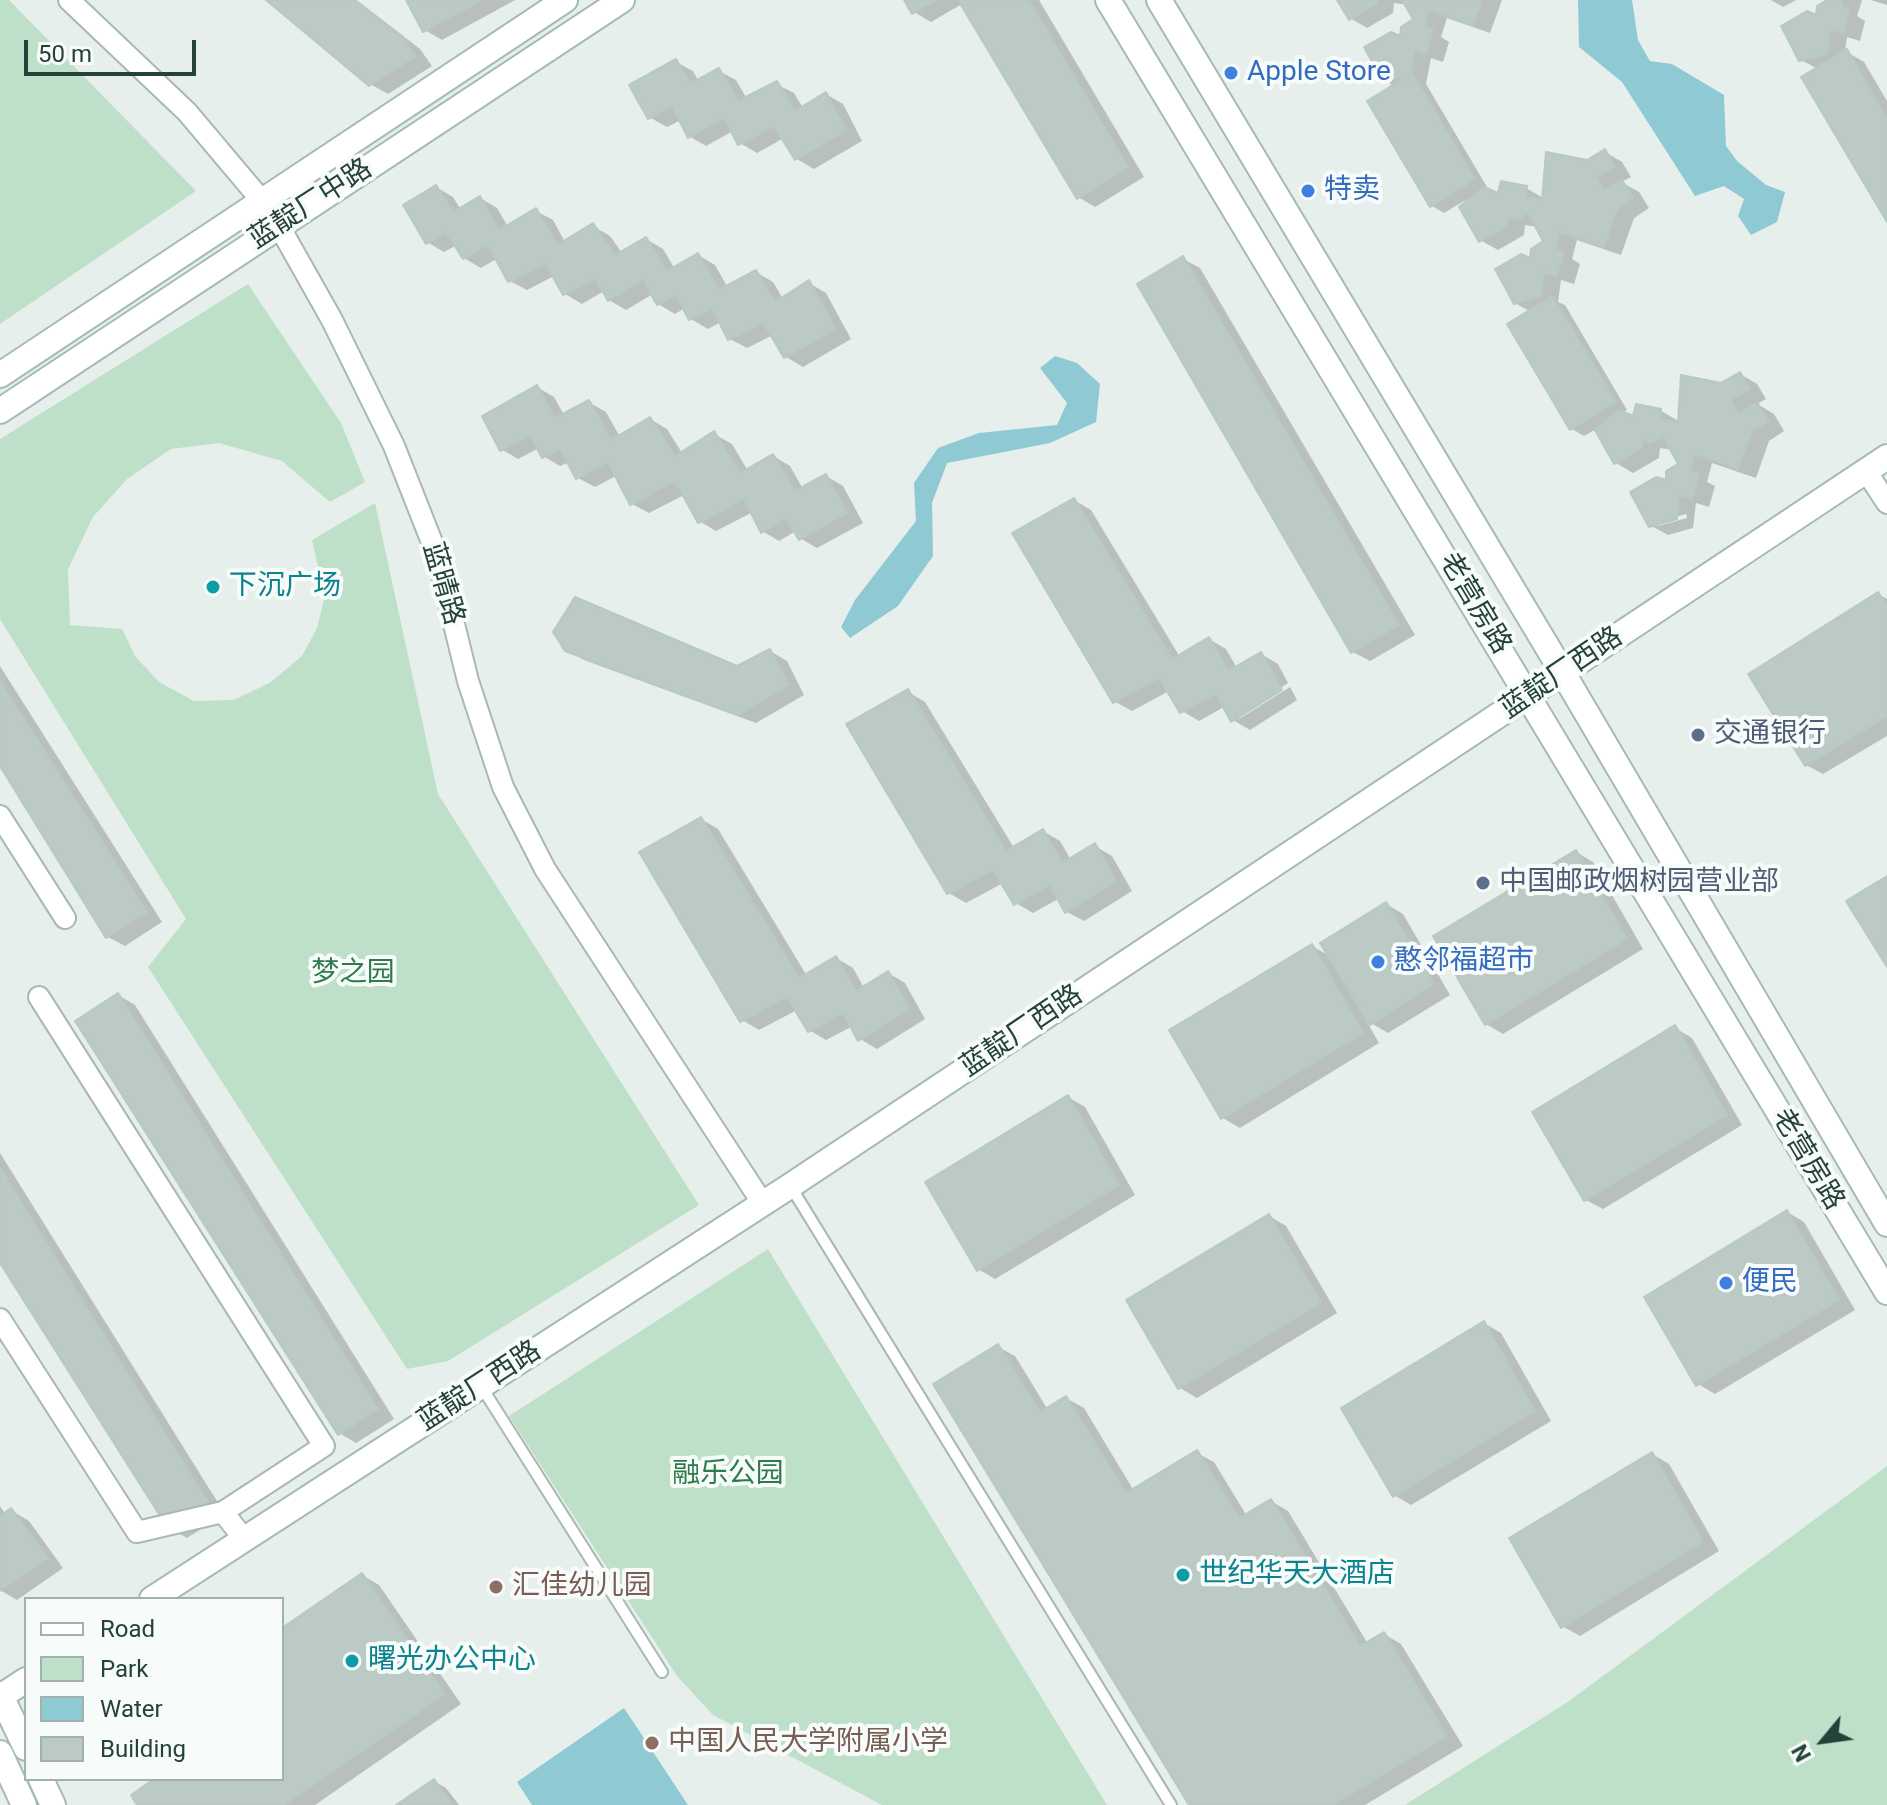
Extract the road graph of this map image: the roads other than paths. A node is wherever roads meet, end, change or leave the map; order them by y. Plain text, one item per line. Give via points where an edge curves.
1 (69, 0) edge
2 (565, 0) edge
3 (622, 0) edge
4 (1108, 0) edge
5 (1159, 0) edge
6 (262, 201) junction
7 (279, 226) junction
8 (0, 375) edge
9 (0, 411) edge
10 (1887, 457) edge
11 (1866, 471) junction
12 (1887, 503) edge
13 (1563, 673) junction
14 (1529, 696) junction
15 (0, 816) edge
16 (65, 918) dead end
17 (39, 997) dead end
18 (790, 1186) junction
19 (763, 1204) junction
20 (1887, 1224) edge
21 (1887, 1292) edge
22 (0, 1319) edge
23 (481, 1386) junction
24 (223, 1512) junction
25 (244, 1539) junction
26 (155, 1597) edge
27 (662, 1672) dead end
28 (24, 1681) edge
29 (0, 1696) edge
30 (24, 1744) edge
31 (0, 1753) edge
32 (42, 1781) edge
33 (24, 1805) edge
34 (53, 1805) edge
35 (1171, 1805) edge

1 - 6 street, 蓝晴路 via 187,112
2 - 6 street, 蓝靛厂中路
3 - 7 street, 蓝靛厂中路
4 - 14 street, 老营房路
5 - 13 street, 老营房路
6 - 7 street, 蓝晴路
6 - 8 street, 蓝靛厂中路
7 - 9 street, 蓝靛厂中路
7 - 19 street, 蓝晴路 via 394,446 437,555 468,681 503,787 545,869
10 - 11 street, 蓝靛厂西路
11 - 12 street
11 - 13 street, 蓝靛厂西路
13 - 14 street, 蓝靛厂西路
13 - 20 street, 老营房路
14 - 18 street, 蓝靛厂西路
14 - 21 street, 老营房路
15 - 16 street
17 - 24 street via 324,1446
18 - 19 street, 蓝靛厂西路
18 - 35 lane
19 - 23 street, 蓝靛厂西路
22 - 24 street via 137,1532
23 - 25 street, 蓝靛厂西路
23 - 27 lane
24 - 25 street
25 - 26 street, 蓝靛厂西路
28 - 29 street
29 - 30 street
31 - 33 street
32 - 34 street

